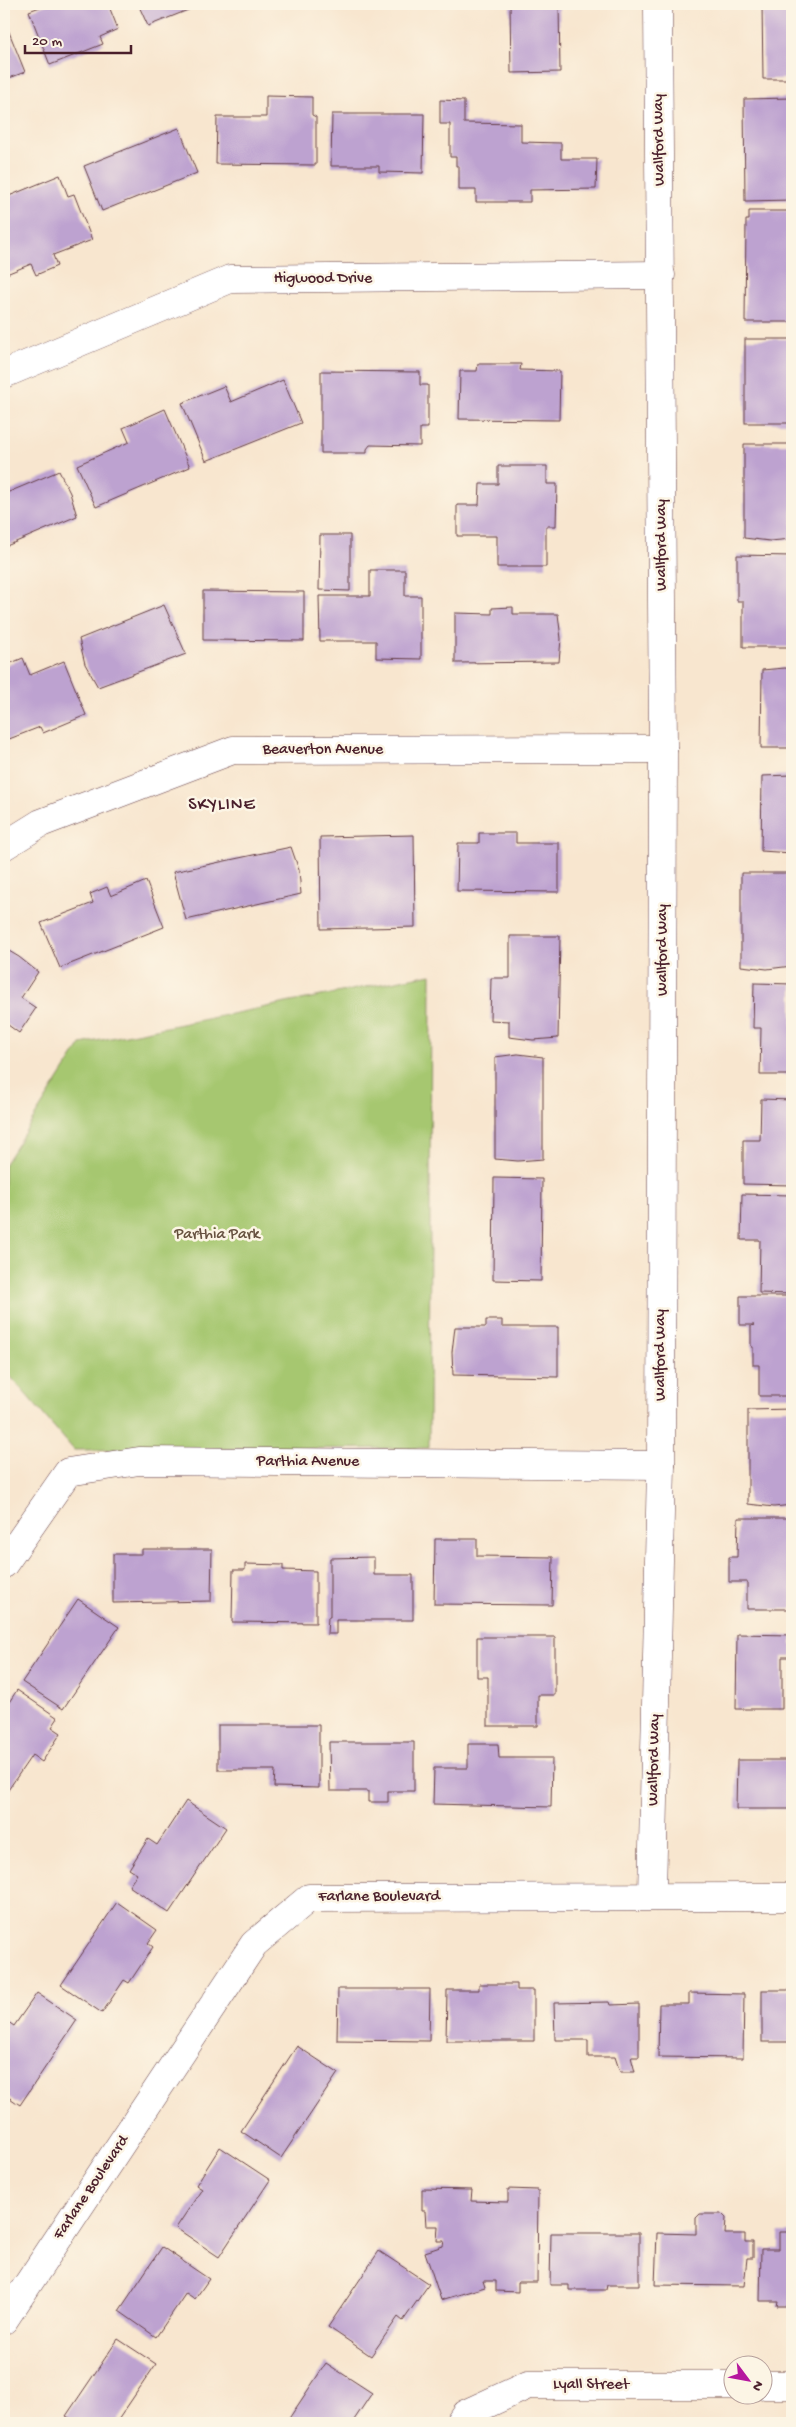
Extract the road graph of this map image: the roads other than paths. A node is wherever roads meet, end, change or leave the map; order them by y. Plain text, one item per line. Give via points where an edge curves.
1 (658, 4) edge
2 (661, 275) junction
3 (4, 374) edge
4 (663, 749) junction
5 (4, 846) edge
6 (661, 1465) junction
7 (4, 1564) edge
8 (652, 1896) junction
9 (792, 1897) edge
10 (4, 2320) edge
11 (724, 2385) edge
12 (774, 2385) edge
13 (792, 2385) edge
14 (459, 2423) edge

1 - 2 street, Wallford Way
2 - 3 street, Higwood Drive via 230,280
2 - 4 street, Wallford Way
4 - 5 street, Beaverton Avenue via 233,750 41,823
4 - 6 street, Wallford Way
6 - 7 street, Parthia Avenue via 139,1460 68,1472
6 - 8 street, Wallford Way
8 - 9 street, Farlane Boulevard
8 - 10 street, Farlane Boulevard via 309,1898 254,1944
11 - 14 street, Lyall Street via 528,2385 465,2414
12 - 13 street

